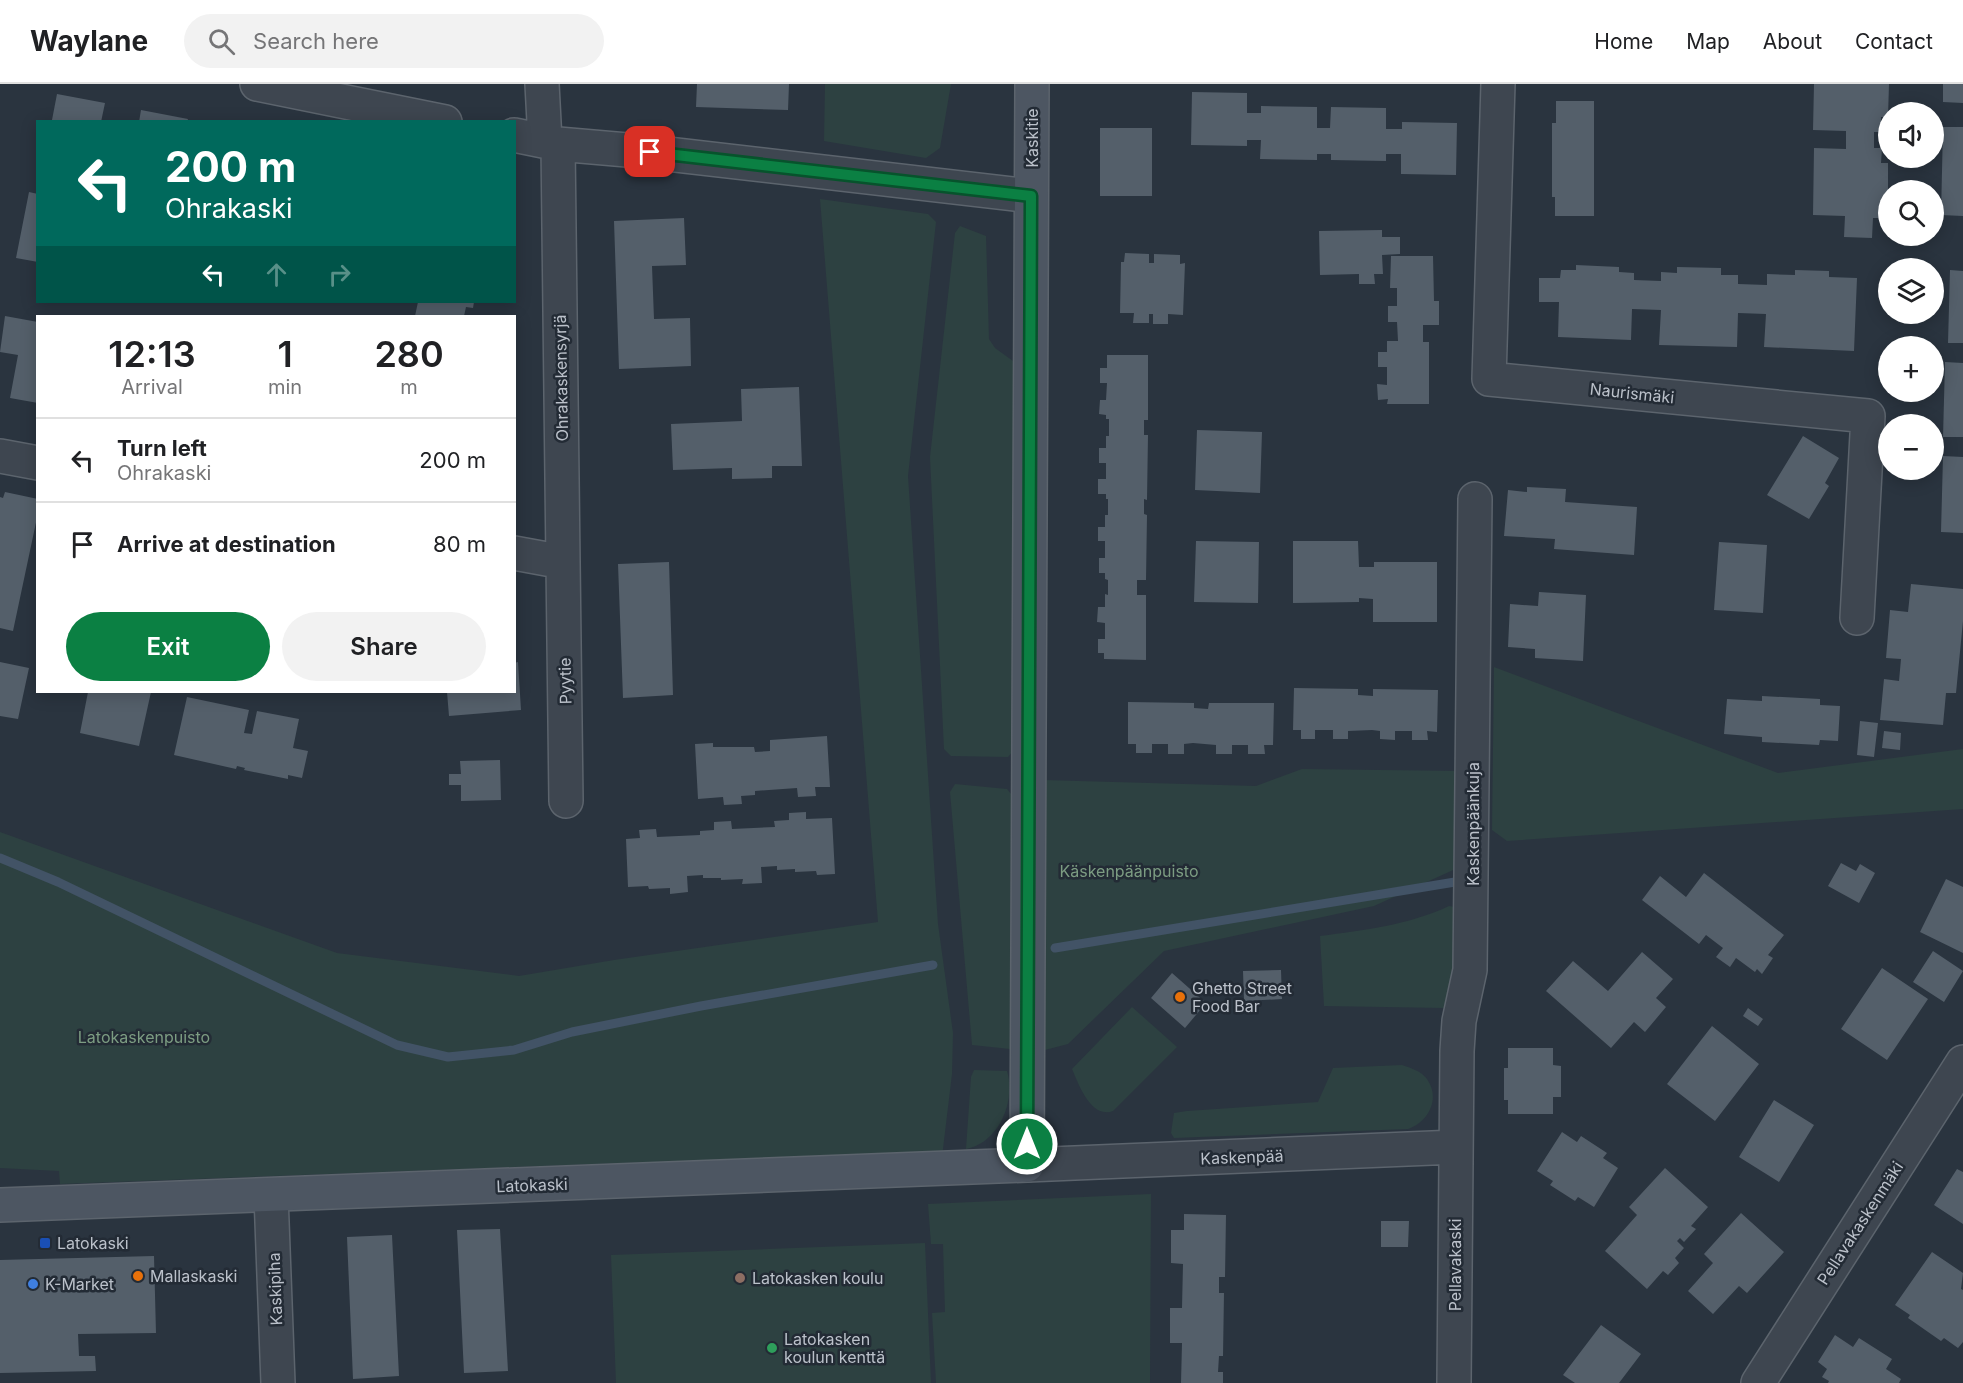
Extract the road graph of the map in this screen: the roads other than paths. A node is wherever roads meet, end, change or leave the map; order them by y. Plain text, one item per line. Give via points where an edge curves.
1 (257, 84) edge
2 (542, 84) edge
3 (1032, 84) edge
4 (1498, 84) edge
5 (435, 120) edge
6 (539, 140) edge
7 (1031, 196) junction
8 (0, 456) edge
9 (36, 463) edge
10 (1475, 499) dead end
11 (516, 553) edge
12 (563, 562) junction
13 (1857, 618) dead end
14 (566, 801) dead end
15 (1963, 1062) edge
16 (1456, 1147) junction
17 (1027, 1165) junction
18 (271, 1195) junction
19 (0, 1205) edge
20 (278, 1383) edge
21 (1454, 1383) edge
22 (1758, 1383) edge

1 - 5 street
2 - 6 street, Ohrakaskensyrjä
3 - 7 street, Kaskitie
4 - 13 street, Naurismäki via 1489,379 1868,416
6 - 7 street
6 - 12 street, Ohrakaskensyrjä
7 - 17 street, Kaskitie
8 - 9 street
10 - 16 street, Kaskenpäänkuja via 1470,970 1459,1021
11 - 12 street
12 - 14 street, Pyytie
15 - 22 street, Pellavakaskenmäki
16 - 17 street, Kaskenpää
16 - 21 street, Pellavakaski
17 - 18 street, Latokaski
18 - 19 street, Latokaski
18 - 20 street, Kaskipiha

